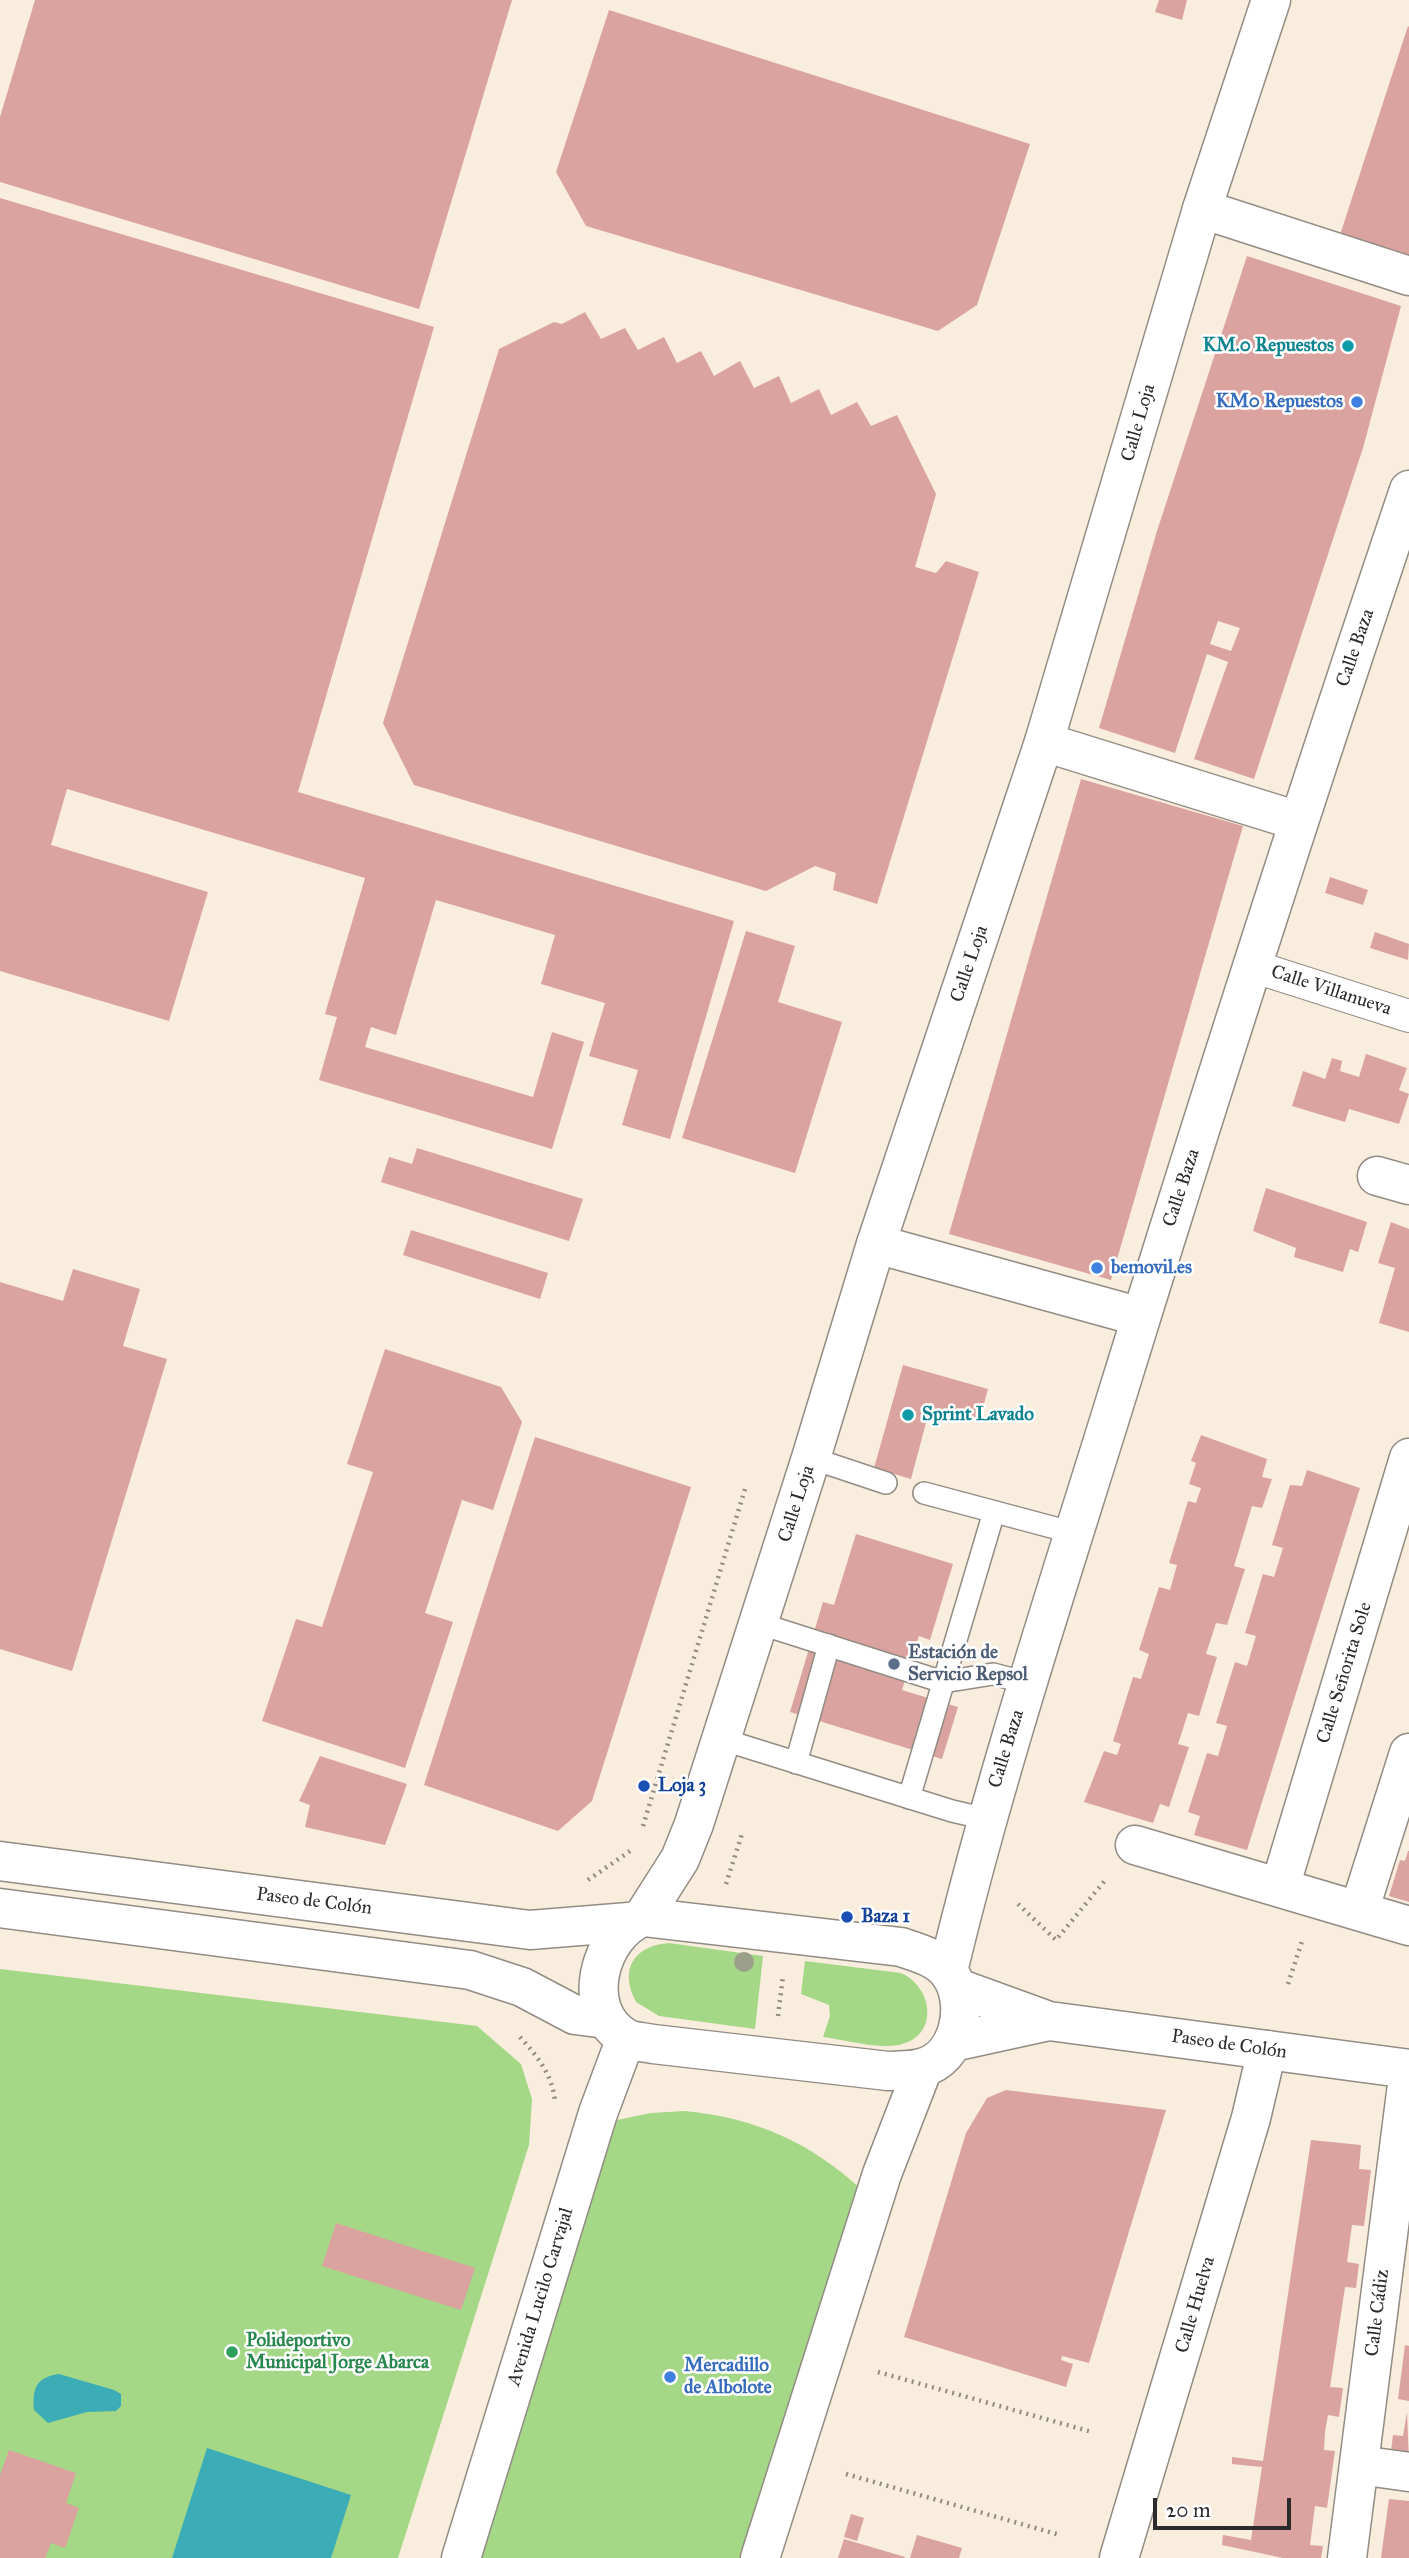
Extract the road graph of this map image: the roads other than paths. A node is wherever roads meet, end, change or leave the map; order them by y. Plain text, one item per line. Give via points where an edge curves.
1 (1271, 0) edge
2 (1202, 209) junction
3 (1409, 276) edge
4 (1409, 490) edge
5 (1044, 742) junction
6 (1298, 821) junction
7 (1252, 966) junction
8 (1409, 1016) edge
9 (876, 1244) junction
10 (1141, 1317) junction
11 (811, 1458) junction
12 (1409, 1458) edge
13 (886, 1483) dead end
14 (924, 1493) dead end
15 (994, 1512) junction
16 (1074, 1533) junction
17 (758, 1623) junction
18 (829, 1645) junction
19 (943, 1682) junction
20 (1027, 1683) junction
21 (721, 1739) junction
22 (1409, 1753) edge
23 (796, 1763) junction
24 (909, 1798) junction
25 (986, 1819) junction
26 (1135, 1845) road end
27 (0, 1861) edge
28 (1280, 1887) junction
29 (0, 1908) edge
30 (1359, 1911) junction
31 (636, 1920) junction
32 (1409, 1926) edge
33 (953, 1980) junction
34 (1049, 2021) junction
35 (616, 2029) junction
36 (953, 2042) junction
37 (1267, 2050) junction
38 (923, 2068) junction
39 (1409, 2069) edge
40 (1359, 2465) junction
41 (1409, 2472) edge
42 (461, 2558) edge
43 (760, 2558) edge
44 (1119, 2558) edge
45 (1347, 2558) edge

1 - 2 street, Calle Loja
2 - 3 street
2 - 5 street, Calle Loja
4 - 6 street, Calle Baza
5 - 6 street
5 - 9 street, Calle Loja
6 - 7 street, Calle Baza
7 - 8 street, Calle Villanueva
7 - 10 street, Calle Baza
9 - 10 street
9 - 11 street, Calle Loja
10 - 16 street, Calle Baza
11 - 13 lane
11 - 17 street, Calle Loja
12 - 28 street, Calle Señorita Sole
14 - 15 lane
15 - 16 lane
15 - 19 lane
16 - 20 street, Calle Baza
17 - 18 lane
17 - 21 street, Calle Loja
18 - 19 lane
18 - 23 lane
19 - 20 lane via 992,1674
19 - 24 lane
20 - 25 street, Calle Baza
21 - 23 lane
21 - 31 street, Calle Loja via 680,1859
22 - 30 street
23 - 24 lane
24 - 25 lane
25 - 33 street, Calle Baza
26 - 28 street
27 - 31 street, Paseo de Colón via 530,1930
28 - 30 street
29 - 35 street via 470,1970 522,1987 575,2015
30 - 32 street
31 - 33 street, Paseo de Colón via 901,1947 929,1956
31 - 35 street, Calle Loja via 606,1953 596,1991
33 - 34 street, Paseo de Colón
33 - 36 street, Calle Baza via 962,2012
34 - 36 street, Paseo de Colón
34 - 37 street, Paseo de Colón
35 - 38 street via 653,2044 888,2071
35 - 42 street, Avenida Lucilo Carvajal via 598,2113
36 - 38 street
37 - 39 street, Paseo de Colón
37 - 44 street, Calle Huelva via 1251,2118
38 - 43 street via 882,2174
39 - 40 street, Calle Cádiz
40 - 41 street
40 - 45 street, Calle Cádiz

